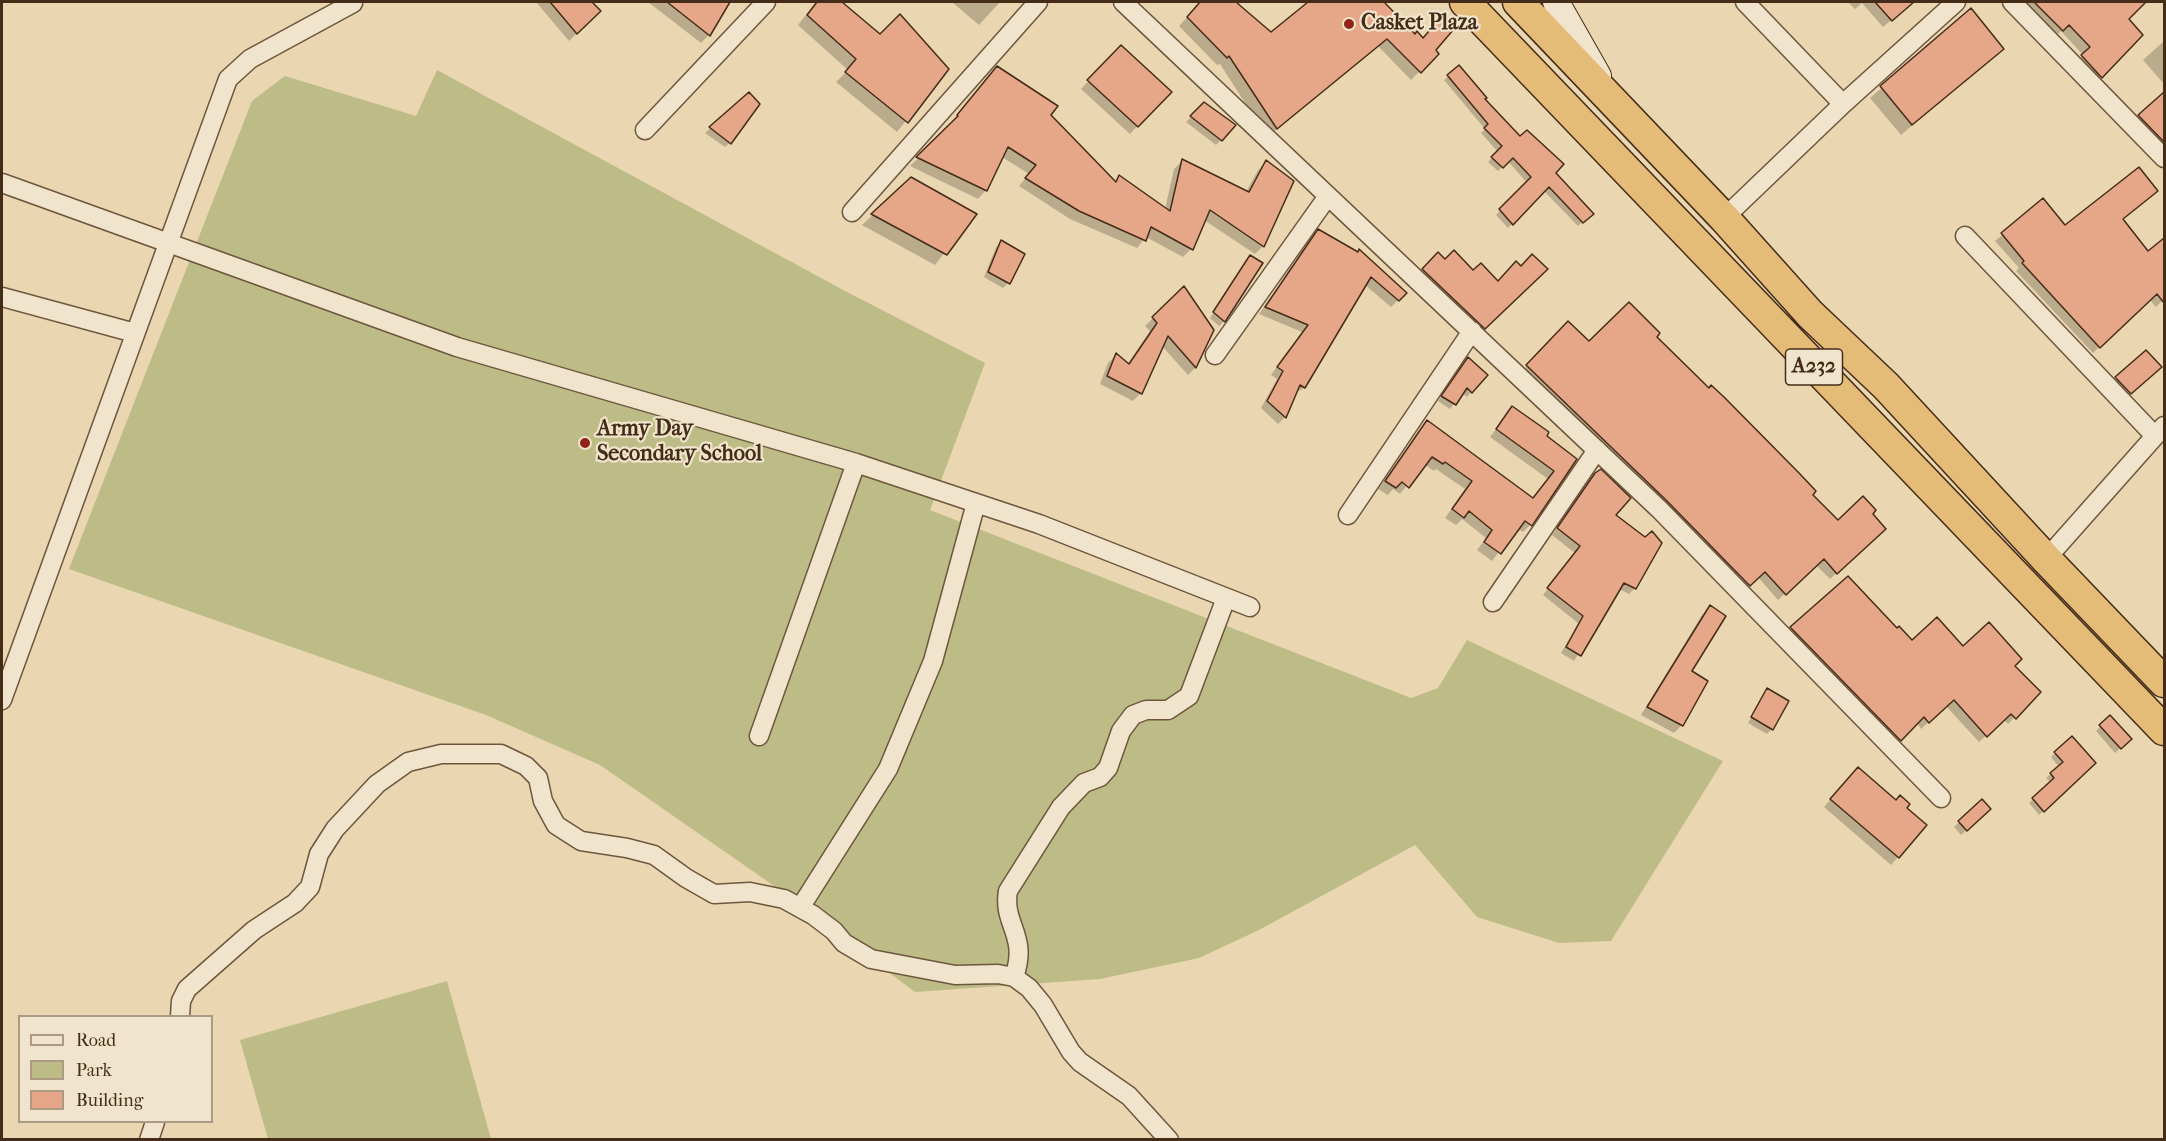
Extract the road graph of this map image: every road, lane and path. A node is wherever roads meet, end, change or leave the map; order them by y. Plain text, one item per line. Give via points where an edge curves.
1 (766, 2) edge
2 (1038, 2) edge
3 (1123, 2) edge
4 (1465, 2) edge
5 (1518, 2) edge
6 (1556, 2) edge
7 (1745, 2) edge
8 (1956, 2) edge
9 (2012, 2) edge
10 (353, 3) edge
11 (1611, 99) junction
12 (1843, 104) junction
13 (645, 130) dead end
14 (2164, 158) edge
15 (2, 183) edge
16 (1328, 196) junction
17 (852, 212) dead end
18 (1724, 218) junction
19 (1965, 236) dead end
20 (168, 242) junction
21 (2, 297) edge
22 (1472, 332) junction
23 (135, 333) junction
24 (1215, 355) dead end
25 (2160, 431) edge
26 (1597, 450) junction
27 (856, 463) junction
28 (976, 503) junction
29 (1348, 515) dead end
30 (2046, 559) junction
31 (1226, 598) junction
32 (1493, 602) dead end
33 (1250, 607) dead end
34 (2164, 682) edge
35 (2, 700) edge
36 (2164, 730) edge
37 (759, 736) dead end
38 (1941, 798) dead end
39 (800, 908) junction
40 (1014, 976) junction
41 (180, 1015) edge
42 (155, 1123) edge
43 (149, 1140) edge
44 (1169, 1140) edge

1 - 13 street
2 - 17 street
3 - 16 street
4 - 36 highway, A232
5 - 11 highway, A232
6 - 11 main road
7 - 12 street
8 - 12 street
9 - 14 street
10 - 20 street via 250,59 228,79
11 - 18 highway, A232
12 - 18 street
15 - 20 street
16 - 22 street
16 - 24 street
18 - 30 highway, A232 via 1810,315 1886,386
19 - 25 street
20 - 23 street
20 - 27 street via 457,347
21 - 23 street
22 - 26 street
22 - 29 street
23 - 35 street
25 - 30 street
26 - 32 street
26 - 38 street via 1659,508
27 - 28 street
27 - 37 street
28 - 31 street
28 - 39 street via 933,661 888,768
30 - 34 highway, A232
31 - 33 street
31 - 40 street via 1189,696 1168,710 1146,710 1132,715 1121,731 1108,768 1100,777 1084,783 1061,807 1008,891 1005,905 1019,942 1020,961
39 - 40 street via 856,952 871,959 955,975
39 - 41 street via 784,899 761,894 714,894 654,855 581,841 556,825 543,801 538,778 526,766 501,754 441,754 408,762 377,784 330,836 319,855 310,887 187,989
40 - 44 street via 1043,1005 1080,1062 1129,1096
42 - 43 street

